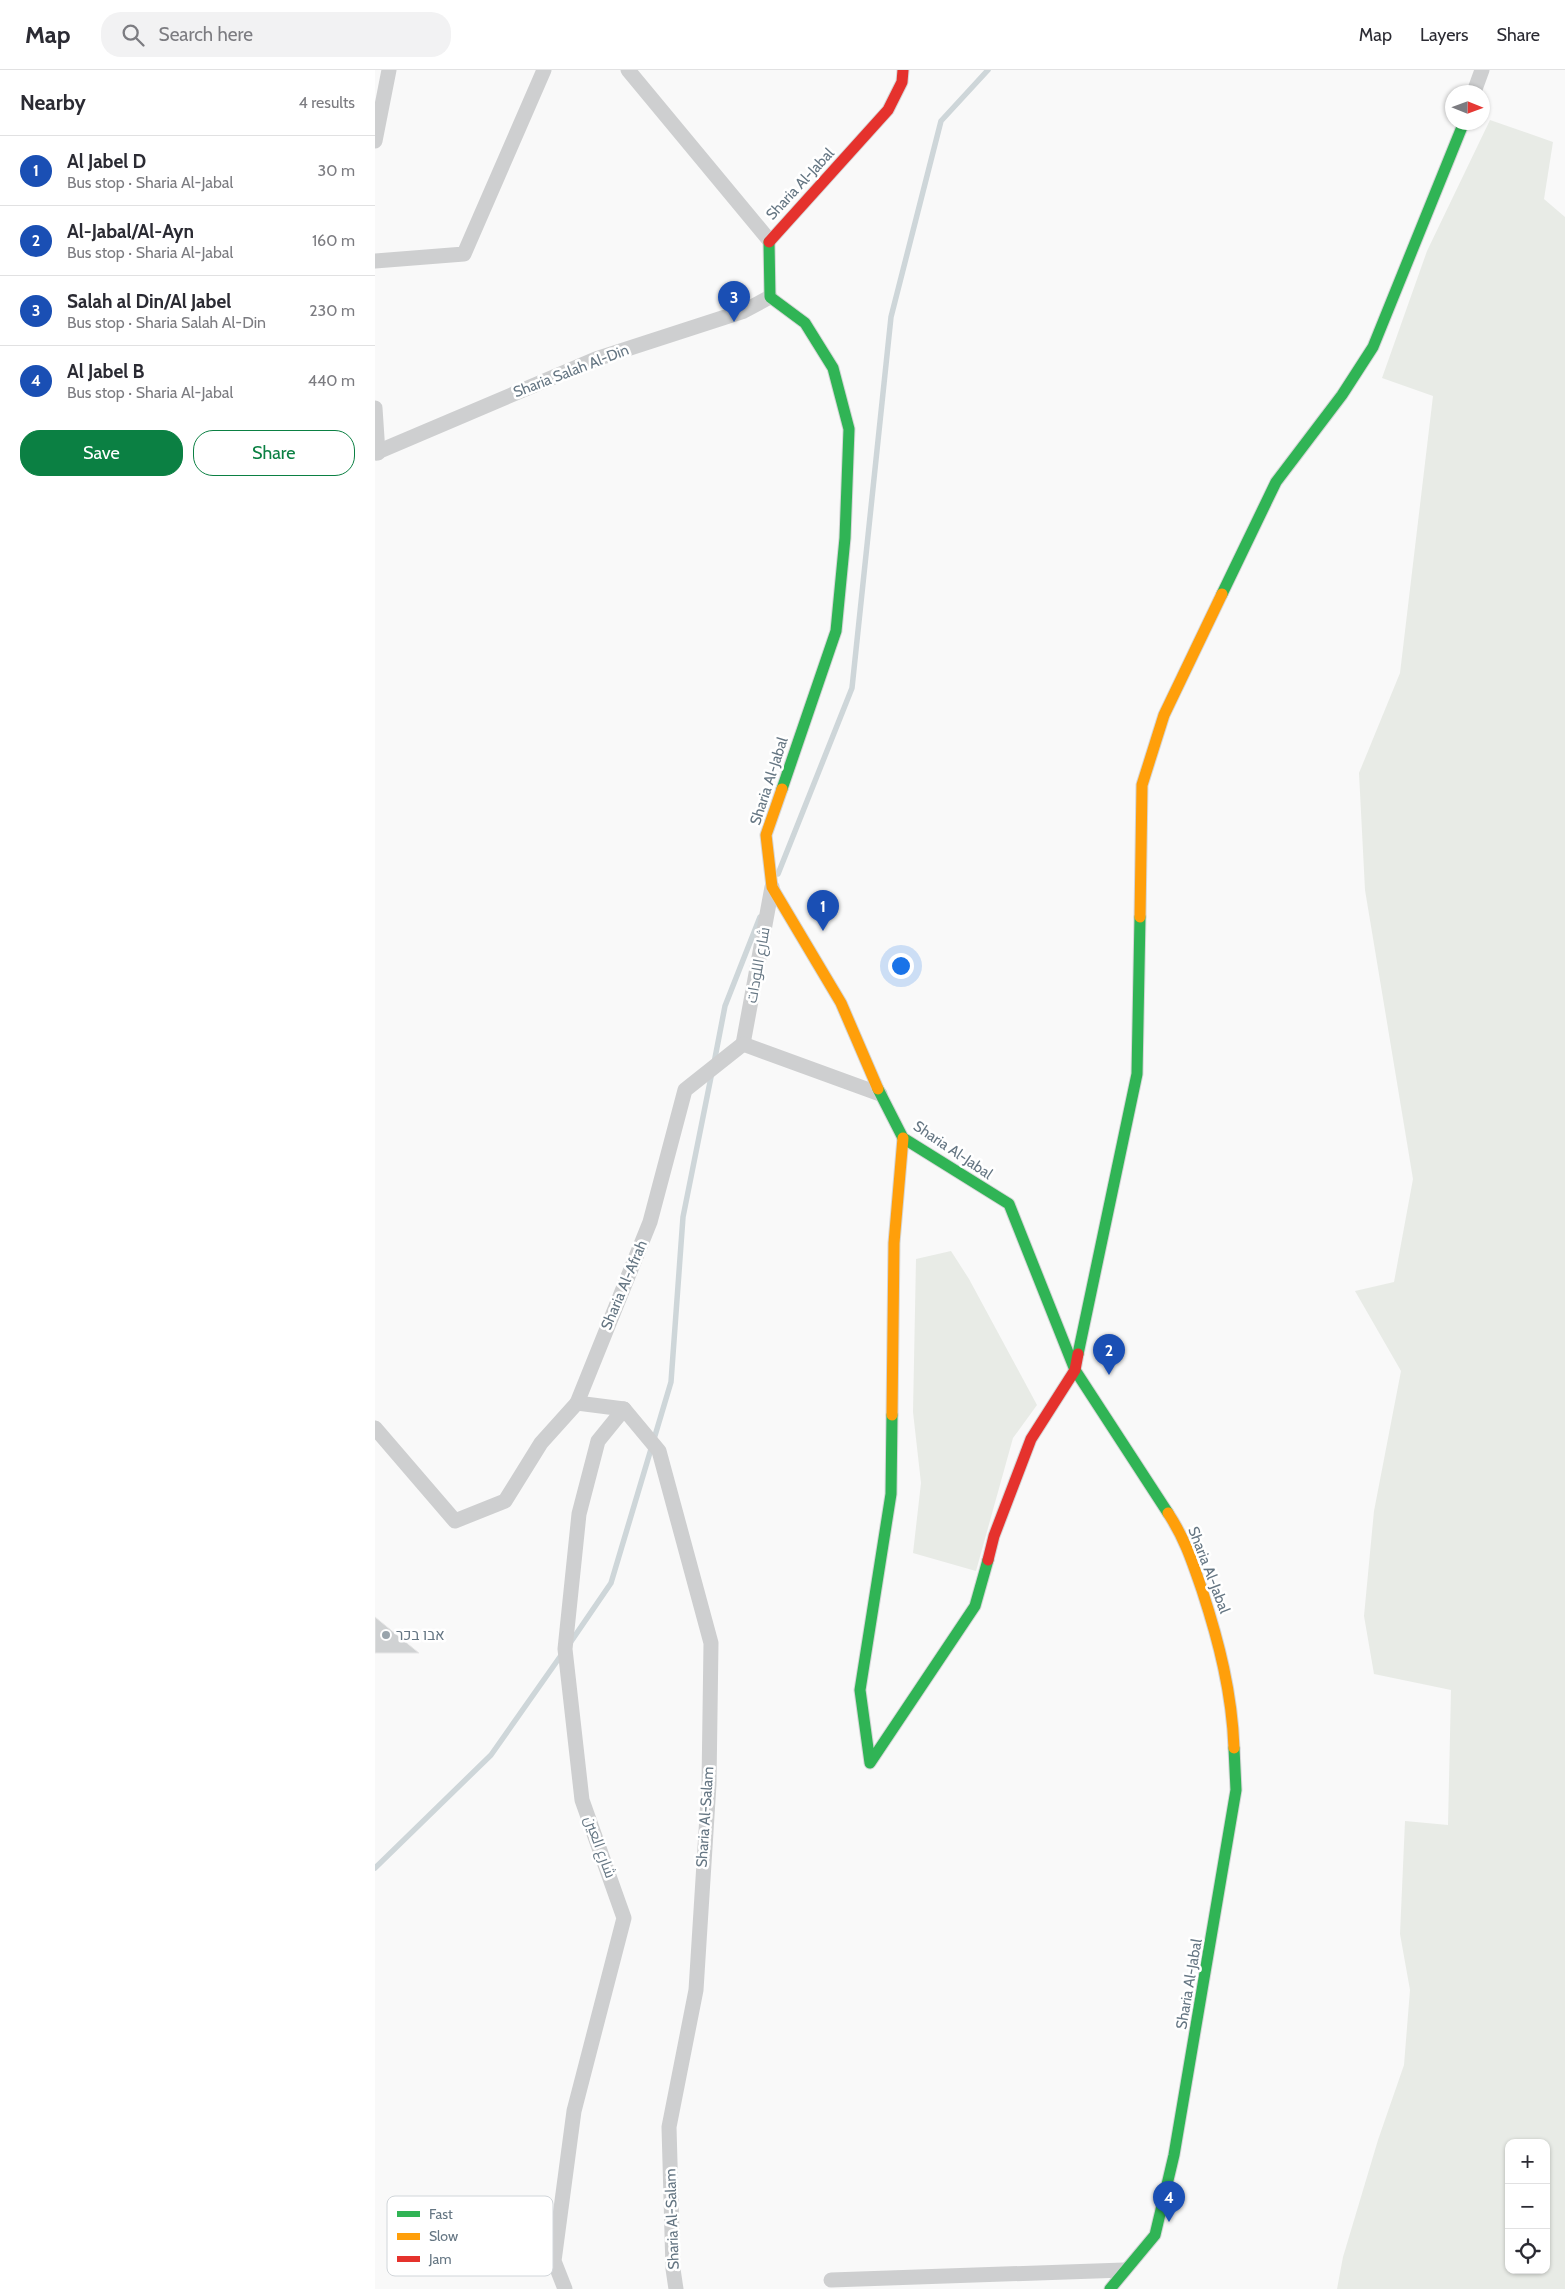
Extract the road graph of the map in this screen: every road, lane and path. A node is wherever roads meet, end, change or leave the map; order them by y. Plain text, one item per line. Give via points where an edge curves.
1 (389, 70) edge
2 (544, 70) edge
3 (628, 70) edge
4 (903, 70) edge
5 (1482, 70) edge
6 (1477, 85) edge
7 (1461, 130) edge
8 (375, 141) edge
9 (769, 240) junction
10 (375, 261) edge
11 (770, 298) junction
12 (375, 408) edge
13 (377, 453) edge
14 (772, 886) junction
15 (743, 1044) junction
16 (880, 1094) junction
17 (903, 1138) junction
18 (1075, 1370) junction
19 (577, 1403) junction
20 (624, 1409) junction
21 (375, 1428) edge
22 (1125, 2270) junction
23 (831, 2280) dead end
24 (565, 2289) edge
25 (676, 2289) edge
26 (1110, 2289) edge

1 - 8 street
2 - 10 street via 464,254
3 - 9 street
4 - 9 street, Sharia Al-Jabal via 902,82 888,110
5 - 6 street
7 - 18 street via 1373,347 1342,395 1276,482 1164,715 1142,786 1137,1074
9 - 11 street, Sharia Al-Jabal
11 - 13 street, Sharia Salah Al-Din via 744,311 596,359
11 - 14 street, Sharia Al-Jabal via 805,323 833,368 849,428 845,538 836,631 767,835
12 - 13 street
14 - 15 street, شارع اللودات
14 - 16 street, Sharia Al-Jabal via 841,1003
15 - 16 street
15 - 19 street, Sharia Al-Afrah via 685,1090 651,1222
16 - 17 street, Sharia Al-Jabal
17 - 18 street, Sharia Al-Jabal via 1009,1204
17 - 18 street via 894,1243 891,1494 859,1690 870,1763 975,1606 994,1536 1031,1440
18 - 22 street, Sharia Al-Jabal via 1184,1537 1219,1638 1233,1713 1236,1790 1174,2156 1155,2235
19 - 20 street
19 - 21 street, Sharia Al-Afrah via 541,1443 505,1501 455,1521
20 - 24 street, شارع العين via 597,1441 579,1514 565,1649 583,1800 624,1918 574,2111 554,2261
20 - 25 street, Sharia Al-Salam via 659,1451 711,1643 709,1784 696,1990 669,2127
22 - 23 street
22 - 26 street, Sharia Al-Jabal

